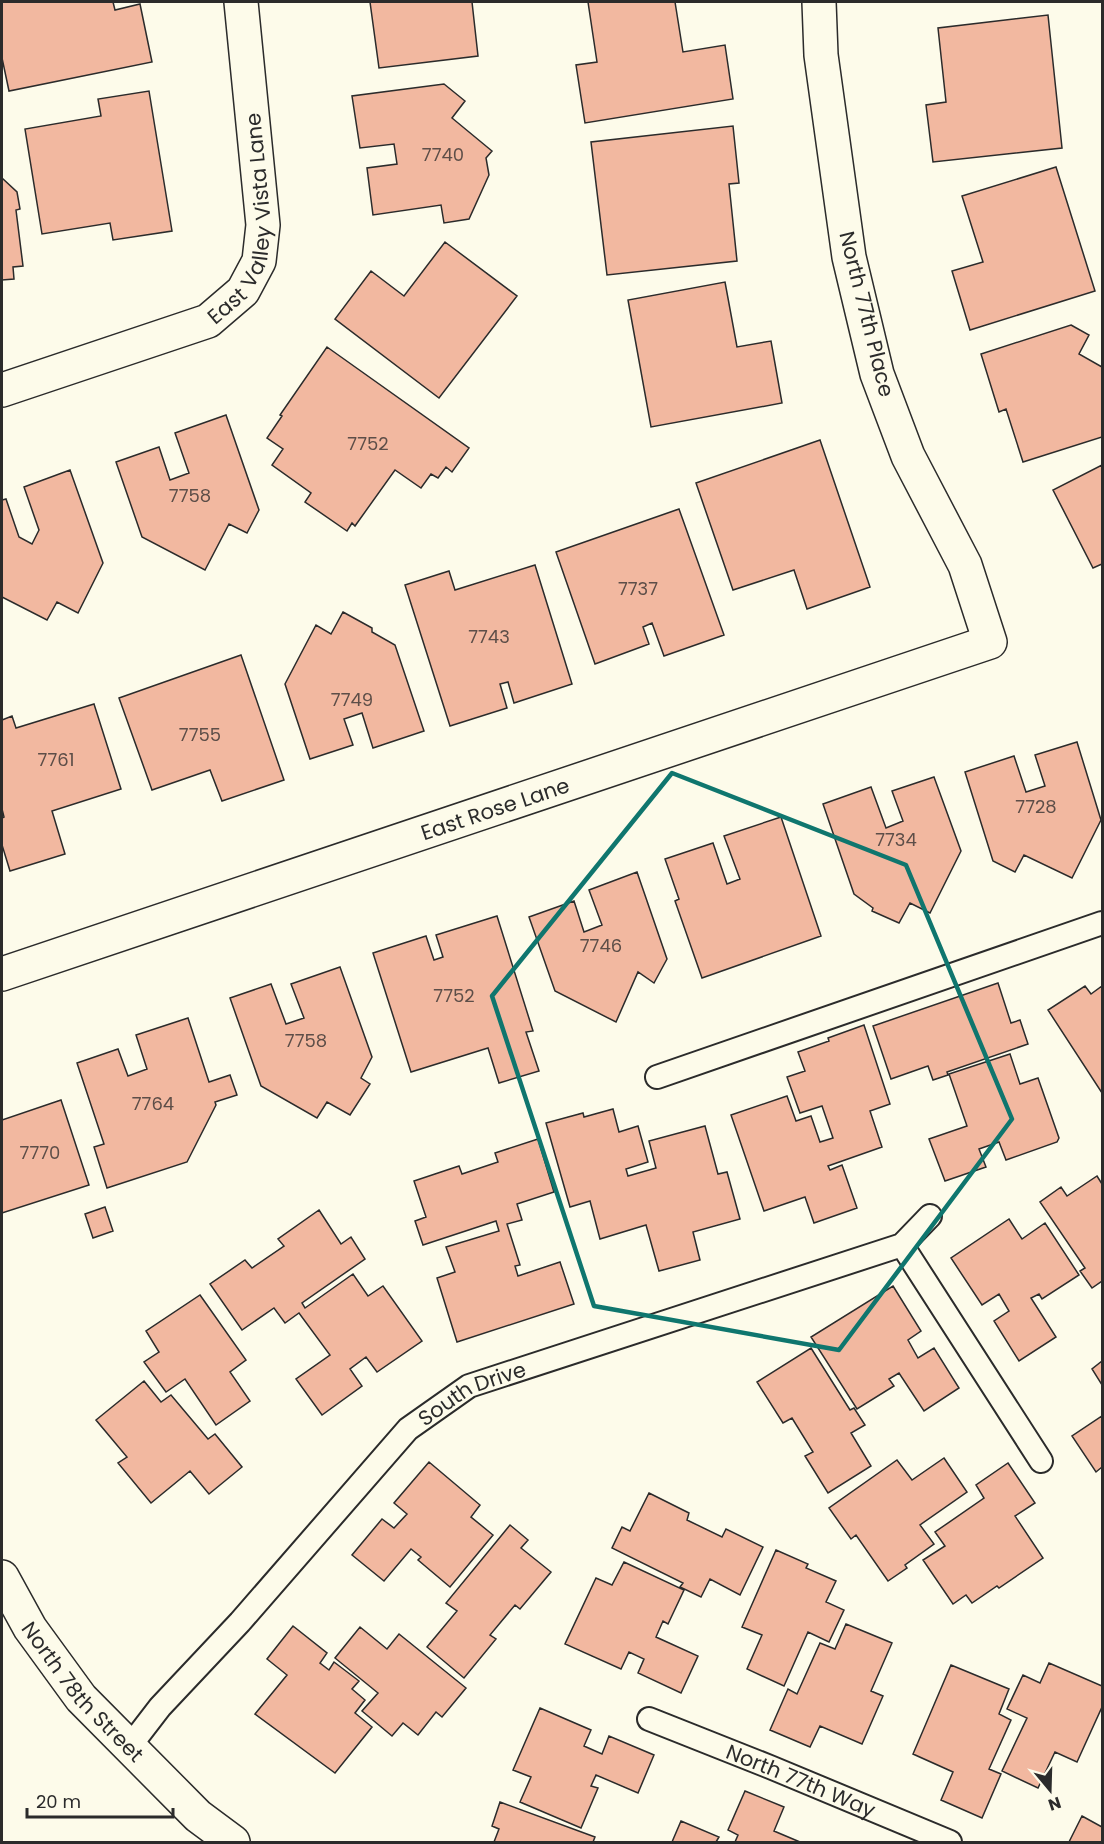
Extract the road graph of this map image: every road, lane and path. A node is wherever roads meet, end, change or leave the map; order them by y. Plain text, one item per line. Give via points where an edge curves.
1 (241, 2) edge
2 (819, 2) edge
3 (2, 390) edge
4 (990, 642) joint
5 (1102, 923) edge
6 (2, 974) edge
7 (657, 1077) dead end
8 (930, 1216) dead end
9 (902, 1245) junction
10 (1041, 1461) dead end
11 (2, 1577) edge
12 (649, 1719) dead end
13 (130, 1746) junction
14 (233, 1842) edge
15 (951, 1842) edge

1 - 3 street, East Valley Vista Lane via 263,225 259,261 243,291 208,321
2 - 4 street, North 77th Place via 821,55 849,257 877,374 908,456 965,565
4 - 6 street, East Rose Lane
5 - 7 lane
8 - 9 lane, South Drive
9 - 10 lane
9 - 13 lane, South Drive via 469,1386 408,1429 240,1622 160,1707
11 - 13 street, North 78th Street via 30,1628 81,1698
12 - 15 lane, North 77th Way
13 - 14 street, North 78th Street via 198,1816

